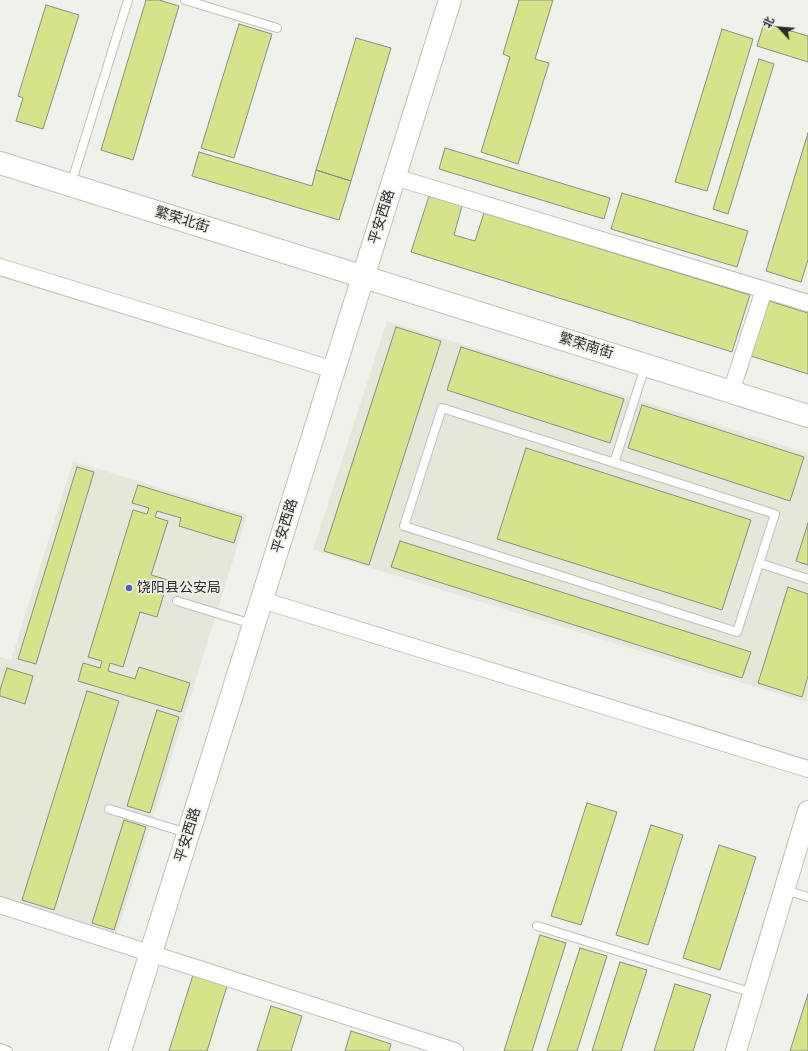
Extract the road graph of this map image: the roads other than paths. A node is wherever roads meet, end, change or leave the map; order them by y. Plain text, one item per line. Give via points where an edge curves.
1 (128, 0) edge
2 (185, 0) edge
3 (450, 0) edge
4 (277, 28) dead end
5 (0, 163) edge
6 (395, 177) junction
7 (71, 185) junction
8 (0, 267) edge
9 (364, 277) junction
10 (764, 290) junction
11 (808, 303) edge
12 (645, 365) junction
13 (334, 370) junction
14 (731, 392) junction
15 (808, 416) edge
16 (614, 463) junction
17 (759, 563) junction
18 (808, 579) edge
19 (262, 600) junction
20 (177, 601) dead end
21 (254, 625) junction
22 (808, 769) edge
23 (110, 809) dead end
24 (808, 812) edge
25 (188, 834) junction
26 (784, 890) junction
27 (808, 897) edge
28 (0, 905) edge
29 (537, 926) dead end
30 (151, 953) junction
31 (753, 993) junction
32 (0, 1048) edge
33 (8, 1051) edge
34 (120, 1051) edge
35 (455, 1051) edge
36 (736, 1051) edge

1 - 7 lane
2 - 4 lane
3 - 6 main road, 平安西路
5 - 7 main road, 繁荣北街
6 - 9 main road, 平安西路
6 - 10 street
7 - 9 main road, 繁荣北街
8 - 13 street
9 - 12 main road, 繁荣南街
9 - 13 main road, 平安西路
10 - 11 street
10 - 14 street
12 - 14 main road, 繁荣南街
12 - 16 lane
13 - 19 main road, 平安西路
14 - 15 main road, 繁荣南街
16 - 17 lane via 774,514
16 - 17 lane via 442,408 404,526 737,632
17 - 18 lane
19 - 21 main road, 平安西路
19 - 22 street
20 - 21 lane
21 - 25 main road, 平安西路
23 - 25 lane
24 - 26 street
25 - 30 main road, 平安西路
26 - 27 lane
26 - 31 street
28 - 30 street
29 - 31 lane
30 - 34 main road, 平安西路
30 - 35 street
31 - 36 street
32 - 33 lane

